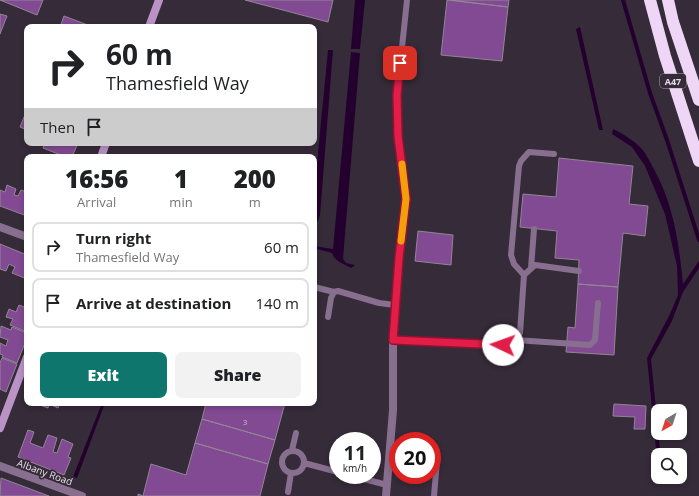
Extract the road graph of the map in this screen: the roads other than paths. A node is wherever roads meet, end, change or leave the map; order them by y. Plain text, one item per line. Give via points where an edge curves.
1 (158, 0) edge
2 (407, 0) edge
3 (650, 0) edge
4 (668, 0) edge
5 (150, 24) edge
6 (699, 100) edge
7 (554, 154) dead end
8 (699, 162) edge
9 (0, 227) edge
10 (534, 229) dead end
11 (24, 236) edge
12 (399, 258) joint
13 (531, 268) junction
14 (579, 270) dead end
15 (524, 275) junction
16 (317, 288) edge
17 (334, 292) junction
18 (598, 303) dead end
19 (395, 305) junction
20 (328, 317) dead end
21 (393, 340) junction
22 (515, 340) junction
23 (24, 365) edge
24 (0, 428) edge
25 (296, 433) dead end
26 (292, 450) junction
27 (304, 462) junction
28 (0, 466) edge
29 (329, 469) edge
30 (292, 473) junction
31 (381, 483) edge
32 (435, 484) edge
33 (387, 485) junction
34 (288, 492) dead end
35 (82, 496) edge
36 (386, 496) edge
37 (434, 496) edge

1 - 5 street
2 - 12 lane via 397,95 398,136 406,199
3 - 8 highway, A47
4 - 6 highway, A47
7 - 15 lane via 529,152 520,161 511,255 514,264
9 - 11 street
10 - 13 lane
12 - 19 street
13 - 14 lane via 535,265
13 - 15 lane
15 - 22 lane via 521,326
16 - 17 lane
17 - 19 lane
17 - 20 lane
18 - 22 lane via 595,340 592,344
19 - 21 street
21 - 22 lane via 503,345
21 - 33 street via 393,410
23 - 24 street
25 - 26 lane
26 - 27 lane via 303,457
26 - 30 lane via 286,453 282,460 284,469
27 - 29 lane
27 - 30 lane via 299,472
28 - 35 street, Albany Road
30 - 34 lane
31 - 33 lane
32 - 37 lane
33 - 36 street

